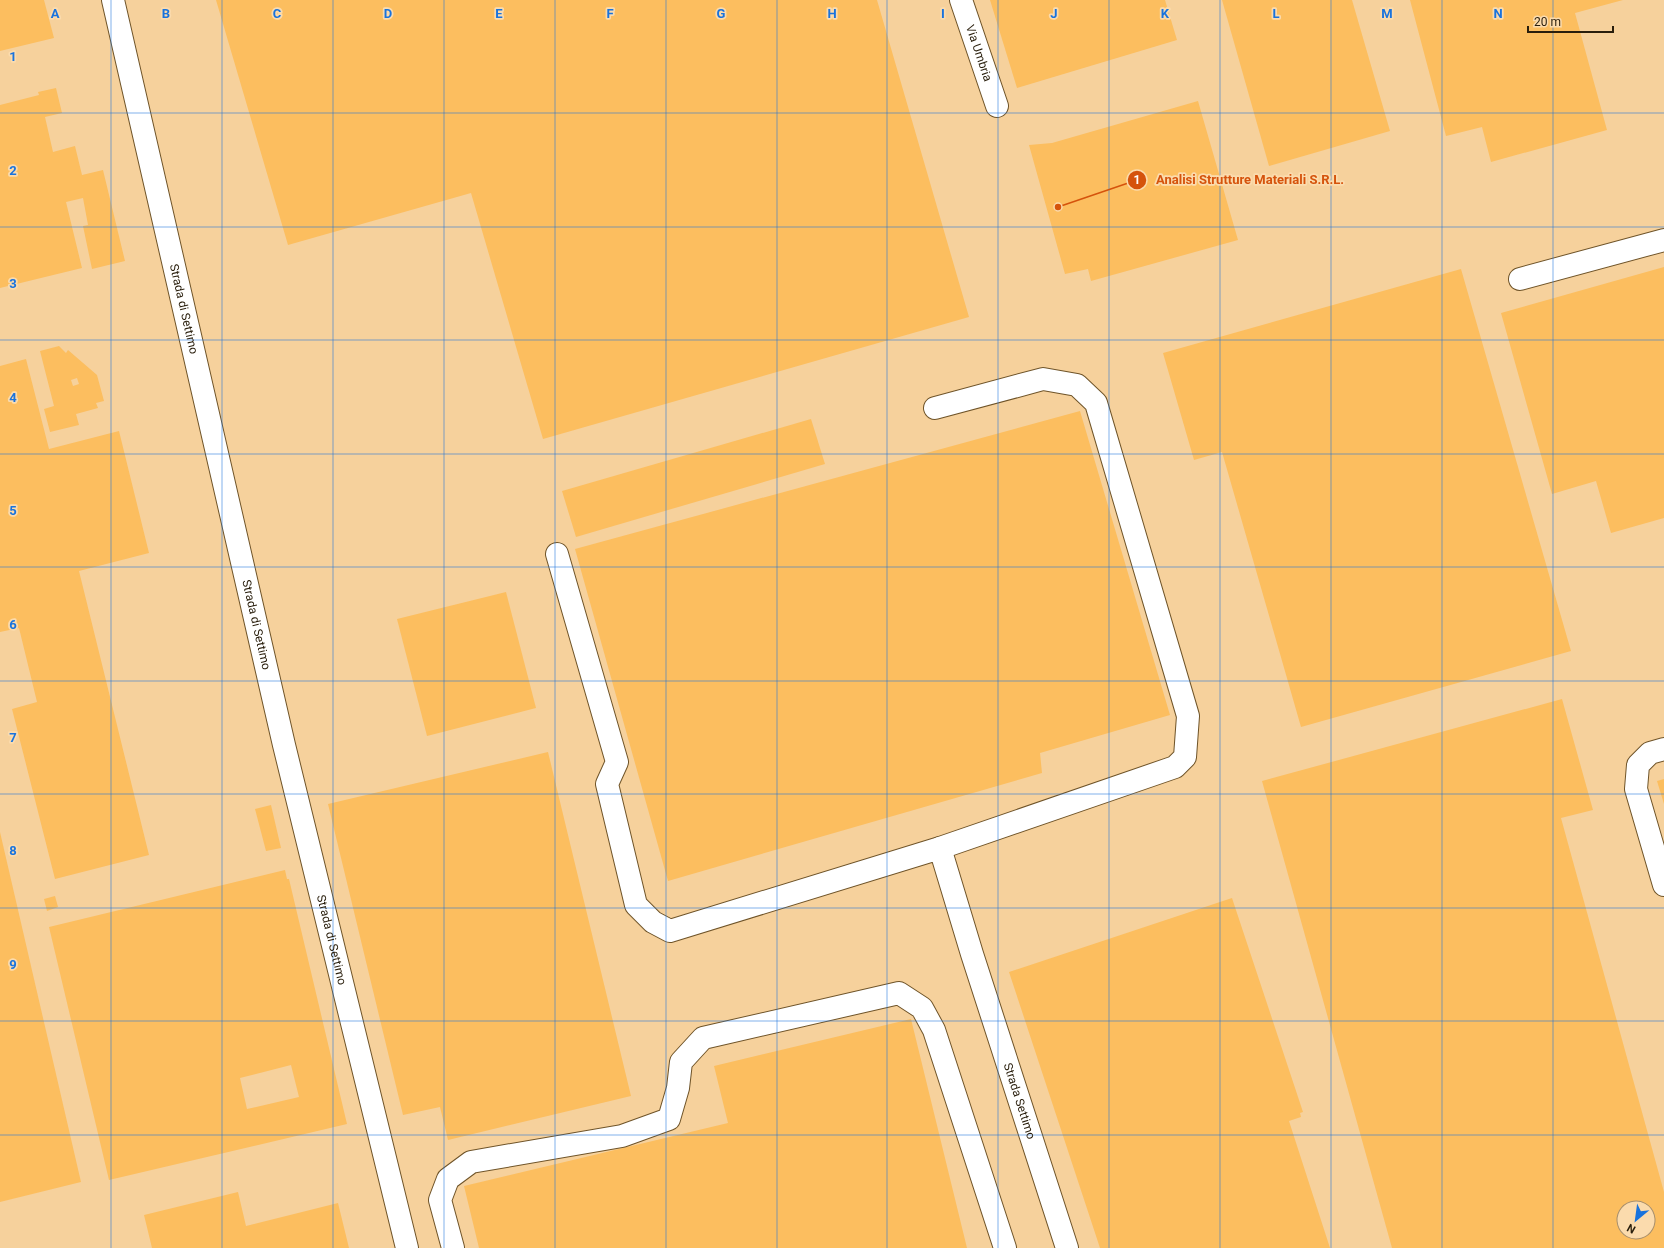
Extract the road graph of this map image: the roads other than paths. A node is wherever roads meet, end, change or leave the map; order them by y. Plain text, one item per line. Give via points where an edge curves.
1 (113, 0) edge
2 (961, 0) edge
3 (997, 106) dead end
4 (1664, 240) edge
5 (1520, 278) dead end
6 (934, 408) dead end
7 (557, 554) dead end
8 (1664, 749) edge
9 (940, 848) junction
10 (1664, 885) edge
11 (407, 1248) edge
12 (452, 1248) edge
13 (1005, 1248) edge
14 (1067, 1248) edge

1 - 11 street, Strada di Settimo via 284,745
2 - 3 street, Via Umbria
4 - 5 street
6 - 9 street via 1044,379 1077,385 1096,403 1188,716 1185,757 1175,767
7 - 9 street via 617,762 607,784 636,905 653,922 670,931
8 - 10 street via 1650,753 1638,765 1636,789
9 - 14 street, Strada Settimo
12 - 13 street via 440,1200 448,1178 471,1162 622,1136 669,1119 678,1088 681,1062 703,1038 899,992 922,1008 934,1030

